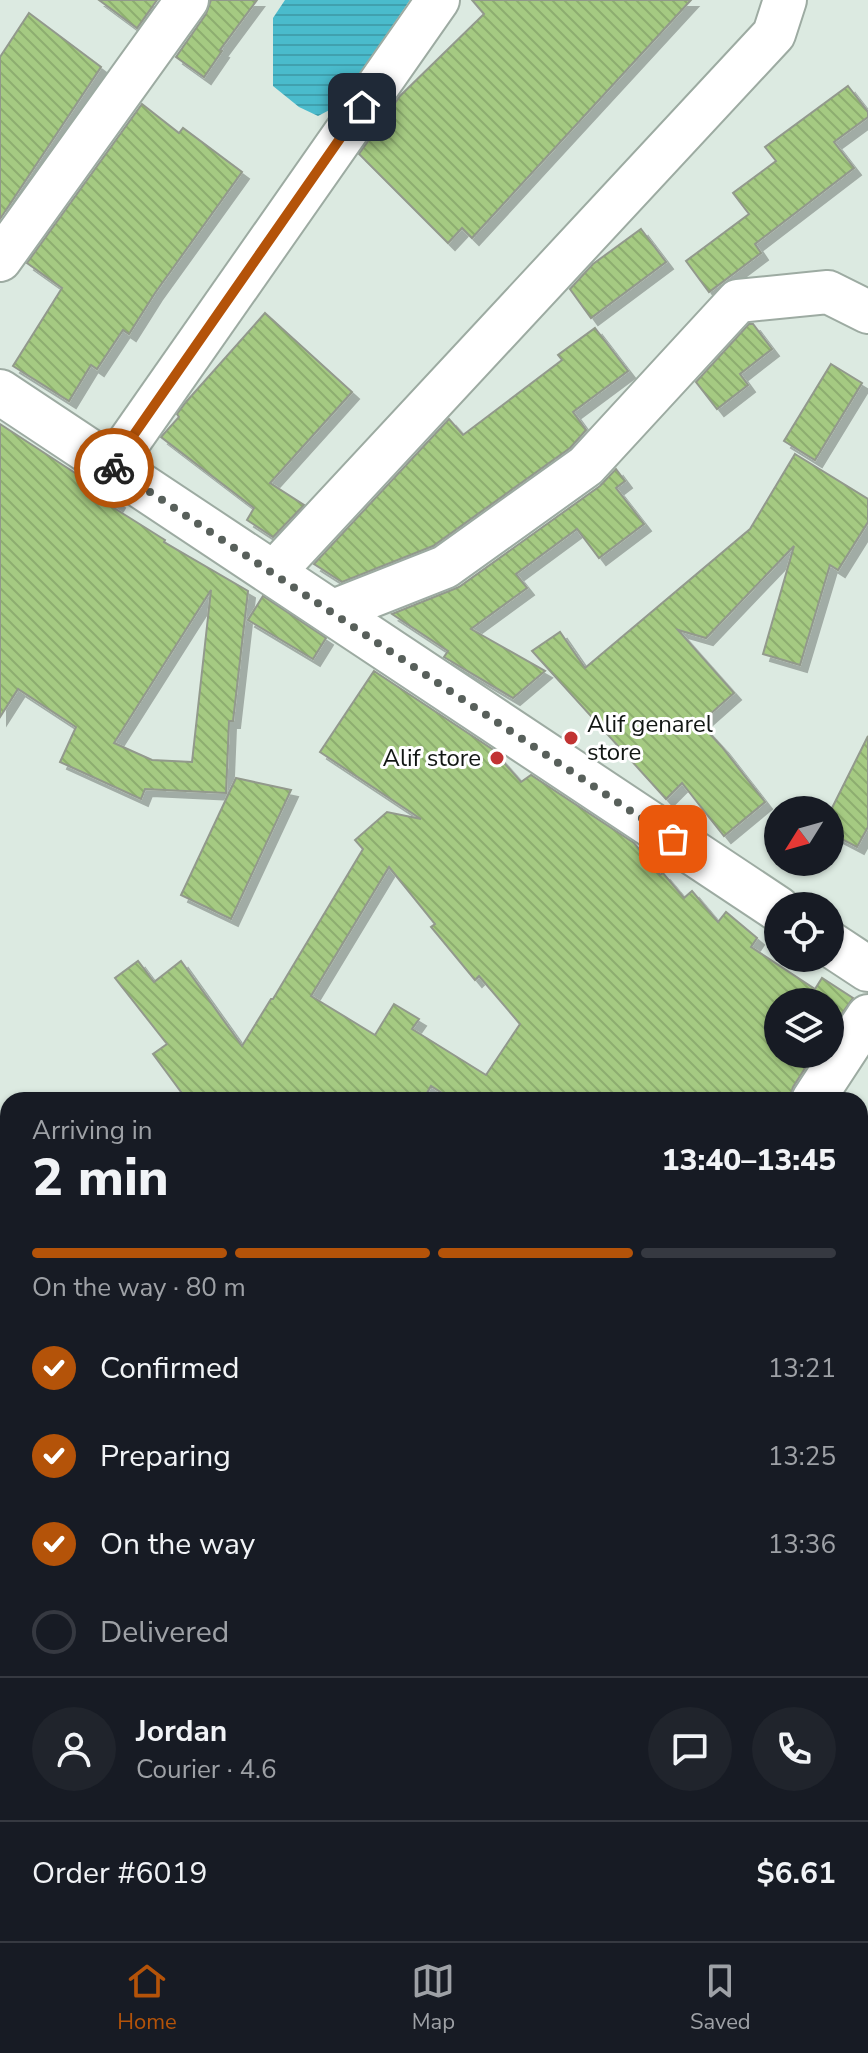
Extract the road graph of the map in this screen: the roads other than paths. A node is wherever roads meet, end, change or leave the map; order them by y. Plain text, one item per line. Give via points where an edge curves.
1 (187, 0) edge
2 (438, 0) edge
3 (785, 0) edge
4 (0, 260) edge
5 (868, 312) edge
6 (0, 392) edge
7 (112, 466) junction
8 (273, 573) junction
9 (331, 612) junction
10 (764, 900) edge
11 (844, 953) edge
12 (868, 969) edge
13 (868, 1016) edge
14 (818, 1092) edge

1 - 4 street
2 - 7 street
3 - 8 street via 774,34
5 - 9 street via 828,292 738,301 586,466 445,567
6 - 7 street
7 - 8 street
8 - 9 street
9 - 10 street
11 - 12 street
13 - 14 street

